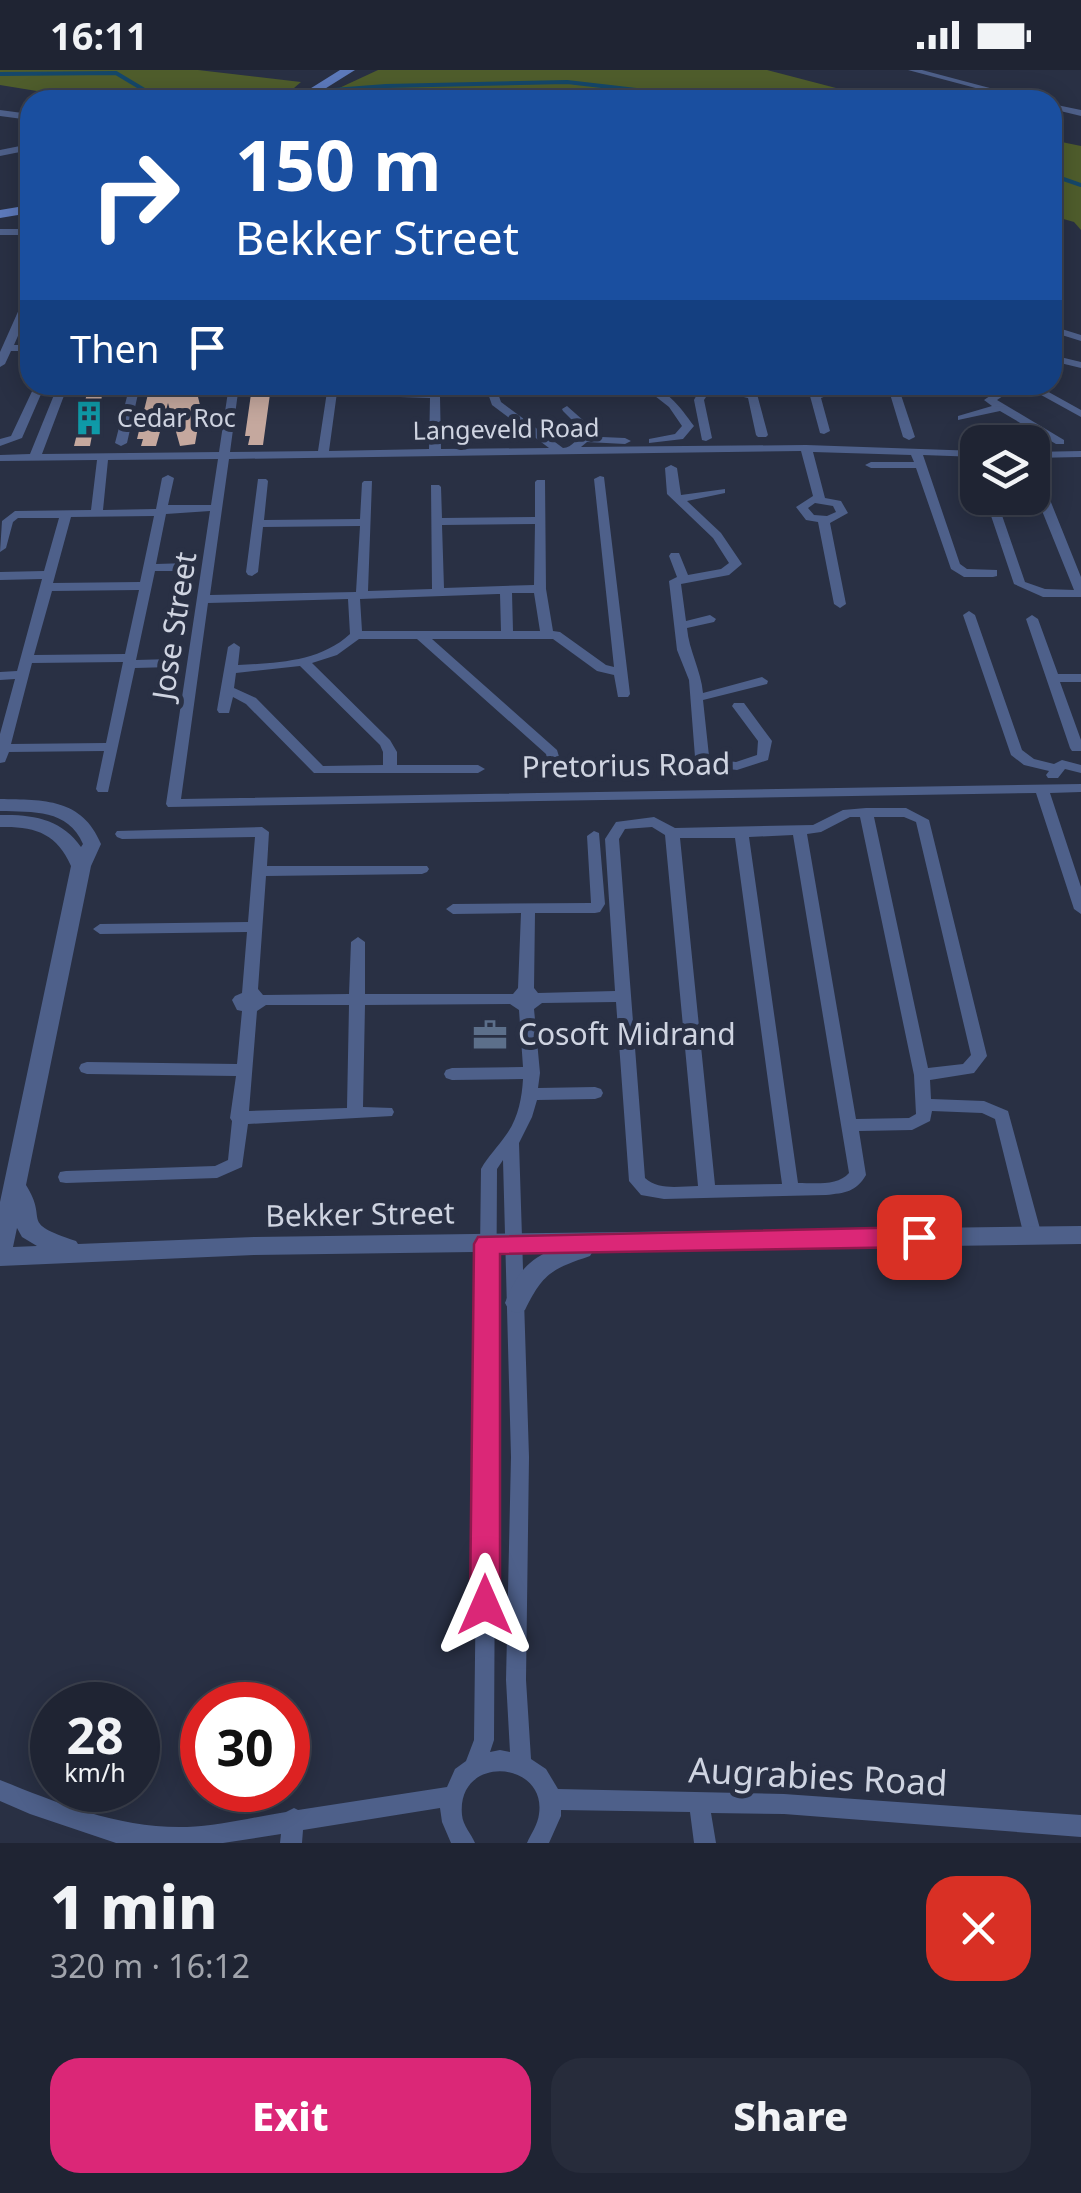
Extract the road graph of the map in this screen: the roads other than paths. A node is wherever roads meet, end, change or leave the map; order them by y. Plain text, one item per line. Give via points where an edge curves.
1 (349, 70) edge
2 (912, 70) edge
3 (315, 90) edge
4 (991, 90) edge
5 (20, 319) edge
6 (7, 348) junction
7 (20, 348) edge
8 (0, 362) edge
9 (35, 395) edge
10 (59, 395) edge
11 (133, 395) edge
12 (233, 395) edge
13 (332, 395) edge
14 (440, 395) edge
15 (493, 395) edge
16 (659, 395) edge
17 (707, 395) edge
18 (748, 395) edge
19 (818, 395) edge
20 (897, 395) edge
21 (992, 395) edge
22 (1046, 395) edge
23 (999, 408) junction
24 (567, 409) dead end
25 (1081, 414) edge
26 (962, 418) dead end
27 (824, 431) dead end
28 (762, 435) dead end
29 (909, 437) dead end
30 (706, 438) dead end
31 (598, 439) junction
32 (120, 442) dead end
33 (1060, 442) dead end
34 (0, 443) edge
35 (806, 448) junction
36 (565, 451) junction
37 (435, 452) junction
38 (916, 452) junction
39 (960, 453) edge
40 (323, 454) junction
41 (1081, 454) edge
42 (1050, 455) edge
43 (227, 456) junction
44 (35, 457) junction
45 (0, 458) edge
46 (104, 458) junction
47 (870, 465) dead end
48 (920, 466) junction
49 (672, 468) dead end
50 (168, 478) dead end
51 (600, 479) dead end
52 (262, 482) dead end
53 (541, 482) dead end
54 (368, 483) dead end
55 (435, 487) dead end
56 (721, 491) dead end
57 (820, 498) junction
58 (679, 499) junction
59 (208, 508) dead end
60 (162, 511) junction
61 (97, 513) junction
62 (66, 514) junction
63 (996, 515) edge
64 (1050, 515) edge
65 (541, 520) junction
66 (823, 520) junction
67 (364, 522) junction
68 (438, 522) junction
69 (258, 524) junction
70 (0, 548) edge
71 (675, 556) dead end
72 (148, 568) junction
73 (188, 568) dead end
74 (252, 572) dead end
75 (992, 573) dead end
76 (0, 576) edge
77 (683, 577) junction
78 (47, 581) junction
79 (145, 586) junction
80 (506, 590) junction
81 (540, 590) junction
82 (438, 591) junction
83 (358, 594) junction
84 (204, 599) junction
85 (840, 604) dead end
86 (968, 615) dead end
87 (710, 619) dead end
88 (1032, 619) dead end
89 (680, 626) junction
90 (508, 634) junction
91 (546, 634) junction
92 (356, 635) junction
93 (420, 635) junction
94 (234, 648) dead end
95 (26, 659) junction
96 (129, 661) junction
97 (302, 661) junction
98 (172, 663) dead end
99 (232, 668) junction
100 (619, 672) junction
101 (22, 675) junction
102 (0, 676) edge
103 (1053, 678) junction
104 (1081, 678) edge
105 (762, 681) dead end
106 (228, 690) junction
107 (623, 694) dead end
108 (697, 698) junction
109 (738, 706) dead end
110 (224, 710) dead end
111 (112, 746) junction
112 (1077, 748) dead end
113 (2, 754) edge
114 (737, 766) junction
115 (626, 767) dead end
116 (1081, 768) edge
117 (478, 769) dead end
118 (1056, 769) junction
119 (390, 770) junction
120 (1050, 788) junction
121 (1081, 788) edge
122 (103, 789) dead end
123 (742, 794) junction
124 (173, 804) joint
125 (0, 805) edge
126 (866, 812) junction
127 (0, 820) edge
128 (799, 831) junction
129 (672, 833) junction
130 (740, 833) junction
131 (122, 834) dead end
132 (594, 836) dead end
133 (81, 866) junction
134 (422, 869) dead end
135 (258, 872) junction
136 (1081, 908) edge
137 (453, 909) dead end
138 (528, 910) junction
139 (100, 928) dead end
140 (254, 928) junction
141 (358, 942) dead end
142 (622, 996) junction
143 (526, 999) junction
144 (254, 1001) junction
145 (356, 1003) junction
146 (87, 1068) dead end
147 (244, 1070) junction
148 (532, 1072) junction
149 (452, 1074) dead end
150 (922, 1075) junction
151 (595, 1093) dead end
152 (532, 1094) junction
153 (924, 1105) junction
154 (386, 1112) dead end
155 (355, 1114) junction
156 (238, 1118) junction
157 (850, 1125) junction
158 (510, 1144) junction
159 (66, 1177) dead end
160 (791, 1190) junction
161 (707, 1191) junction
162 (9, 1195) edge
163 (1081, 1235) edge
164 (1034, 1236) junction
165 (614, 1242) junction
166 (515, 1243) junction
167 (487, 1244) junction
168 (89, 1255) junction
169 (0, 1256) edge
170 (517, 1303) junction
171 (486, 1457) junction
172 (520, 1457) junction
173 (521, 1763) junction
174 (474, 1767) junction
175 (0, 1790) edge
176 (453, 1796) junction
177 (551, 1799) junction
178 (699, 1802) junction
179 (294, 1820) junction
180 (1081, 1826) edge
181 (291, 1843) edge
182 (464, 1843) edge
183 (538, 1843) edge
184 (705, 1843) edge

1 - 3 main road
2 - 4 street
5 - 6 street
6 - 7 street
6 - 8 street
9 - 34 street via 16,438
10 - 44 street
11 - 32 street
12 - 43 street, Jose Street
13 - 40 street
14 - 37 street
15 - 36 street
16 - 31 street via 684,418 687,431 658,441
17 - 30 street via 700,397
18 - 28 street via 755,398
19 - 27 street
20 - 29 street
21 - 23 street
22 - 25 street
23 - 26 street
23 - 33 street
24 - 31 street
31 - 36 street
35 - 36 street, Langeveld Road
35 - 38 street, Langeveld Road
35 - 57 street
36 - 37 street, Langeveld Road
37 - 40 street, Langeveld Road
38 - 39 street, Langeveld Road
38 - 48 street
40 - 43 street, Langeveld Road
41 - 42 street
43 - 46 street, Langeveld Road
43 - 84 street, Jose Street
44 - 45 street, Langeveld Road
44 - 46 street, Langeveld Road
46 - 61 street
47 - 48 street
48 - 75 street via 954,566 964,573
49 - 58 street via 671,490
50 - 60 street
51 - 100 street
52 - 69 street
53 - 65 street
54 - 67 street
55 - 68 street
56 - 58 street
57 - 66 street via 802,511
57 - 66 street via 842,510
58 - 77 street via 736,564 717,574
59 - 60 street
60 - 61 street
60 - 72 street
61 - 62 street
62 - 70 street via 12,517
62 - 78 street
63 - 64 street via 1020,584 1077,594
65 - 68 street
65 - 81 street
66 - 85 street
67 - 69 street
67 - 83 street
68 - 82 street
69 - 74 street
71 - 77 street
72 - 73 street
72 - 79 street
76 - 78 street
77 - 89 street via 675,581
78 - 79 street
78 - 95 street
79 - 96 street
80 - 81 street
80 - 82 street
80 - 90 street
81 - 91 street
82 - 83 street
83 - 84 street
83 - 92 street
84 - 124 street, Jose Street
86 - 118 street via 1016,752
87 - 89 street
88 - 103 street
89 - 108 street
90 - 91 street
90 - 93 street
91 - 100 street
92 - 93 street
92 - 97 street
93 - 115 street via 552,753 555,767
94 - 99 street
95 - 96 street
95 - 101 street
96 - 98 street
96 - 111 street
97 - 99 street
97 - 119 street via 385,743
99 - 106 street
100 - 107 street
101 - 102 street
101 - 113 street
103 - 104 street
103 - 112 street
105 - 108 street
106 - 110 street
106 - 119 street via 251,701 319,770
108 - 114 street via 704,760
109 - 114 street via 766,746 763,757
111 - 113 street
111 - 122 street
114 - 123 street
116 - 118 street
117 - 119 street
118 - 120 street
120 - 121 street, Pretorius Road
120 - 123 street, Pretorius Road
120 - 136 street
123 - 124 street, Pretorius Road
125 - 133 street via 38,806 78,819 92,844
126 - 128 street via 840,814 826,827
126 - 150 street
126 - 150 street via 909,812 926,827 978,1053 968,1069
127 - 133 street via 58,830
128 - 130 street
128 - 157 street
129 - 130 street
129 - 142 street via 654,822 612,832
129 - 161 street
130 - 160 street
131 - 135 street via 254,828 264,838
132 - 138 street via 596,906
133 - 162 street
134 - 135 street
135 - 140 street
137 - 138 street
138 - 143 street
139 - 140 street
140 - 144 street
141 - 145 street
142 - 143 street
142 - 161 street via 637,1182 664,1194
143 - 145 street
143 - 148 street
144 - 145 street
144 - 147 street
145 - 155 street
146 - 147 street
147 - 156 street
148 - 149 street
148 - 152 street
150 - 153 street
151 - 152 street
152 - 158 street
153 - 157 street via 924,1118 912,1124
153 - 164 street via 1000,1112
154 - 155 street
155 - 156 street
156 - 159 street via 236,1163 229,1168
157 - 160 street via 859,1171 853,1182
158 - 166 street
158 - 167 street via 489,1168
160 - 161 street
162 - 168 street via 34,1238
162 - 169 street
163 - 164 street, Bekker Street
164 - 165 street, Bekker Street
165 - 166 street, Bekker Street
165 - 170 street via 541,1264 523,1283
166 - 167 street, Bekker Street
166 - 170 street
167 - 168 street, Bekker Street
167 - 171 street
168 - 169 street, Bekker Street
170 - 172 street
171 - 172 street
171 - 174 street via 484,1740
172 - 173 street
173 - 174 street
173 - 177 street
174 - 176 street
175 - 179 street via 116,1832 187,1838
176 - 179 street
176 - 182 street via 452,1825
177 - 178 street, Augrabies Road
177 - 183 street via 552,1816
178 - 180 street, Augrabies Road
178 - 184 street
179 - 181 street

